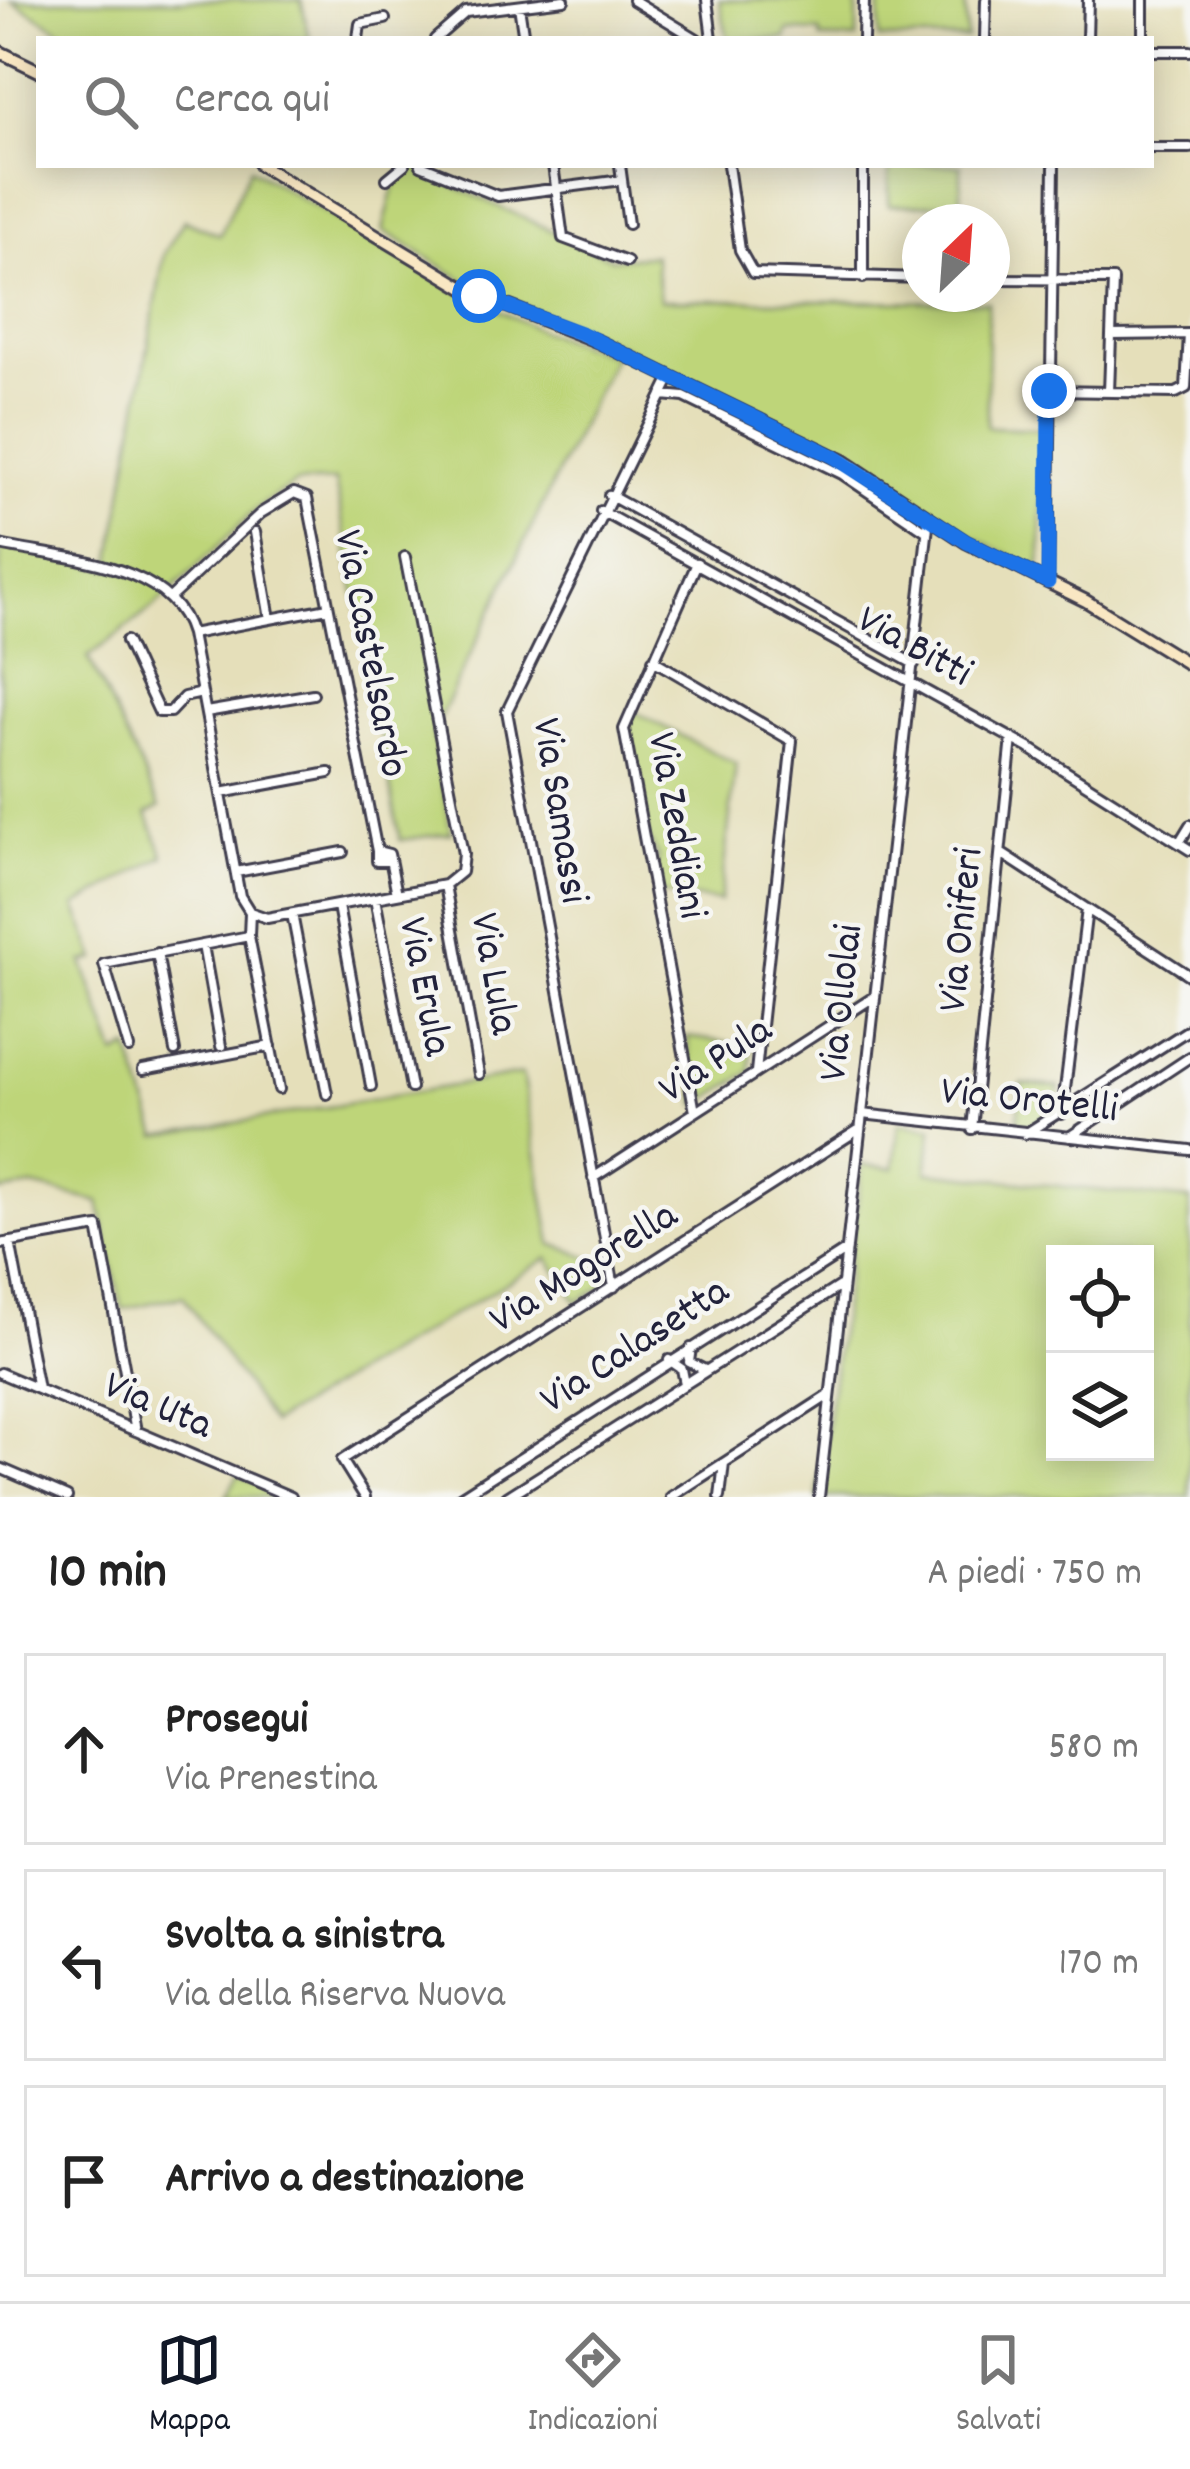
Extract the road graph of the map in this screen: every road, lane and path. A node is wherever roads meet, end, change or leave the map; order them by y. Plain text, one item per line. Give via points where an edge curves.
1 (564, 0) edge
2 (633, 0) edge
3 (707, 0) edge
4 (864, 0) edge
5 (986, 0) edge
6 (1088, 0) edge
7 (1143, 0) edge
8 (519, 6) junction
9 (386, 19) dead end
10 (358, 36) edge
11 (438, 36) edge
12 (524, 36) edge
13 (692, 36) edge
14 (712, 36) edge
15 (863, 36) edge
16 (986, 36) edge
17 (1087, 36) edge
18 (1143, 36) edge
19 (1154, 51) edge
20 (1190, 51) edge
21 (0, 52) edge
22 (36, 70) edge
23 (1154, 148) edge
24 (1190, 148) edge
25 (265, 168) edge
26 (400, 168) edge
27 (428, 168) edge
28 (554, 168) edge
29 (620, 168) edge
30 (728, 168) edge
31 (862, 168) edge
32 (1054, 168) edge
33 (387, 179) dead end
34 (622, 180) junction
35 (556, 190) junction
36 (628, 224) dead end
37 (626, 262) dead end
38 (862, 278) junction
39 (902, 278) edge
40 (1010, 279) edge
41 (1050, 280) junction
42 (1190, 334) edge
43 (1111, 335) junction
44 (671, 376) junction
45 (1049, 391) junction
46 (1109, 392) junction
47 (662, 395) junction
48 (609, 495) junction
49 (601, 511) junction
50 (929, 517) junction
51 (255, 532) dead end
52 (928, 532) junction
53 (0, 545) edge
54 (405, 557) dead end
55 (698, 563) junction
56 (1048, 582) junction
57 (171, 597) junction
58 (328, 608) junction
59 (270, 619) junction
60 (191, 634) junction
61 (126, 641) dead end
62 (653, 660) junction
63 (914, 664) junction
64 (1190, 665) edge
65 (912, 682) junction
66 (202, 693) junction
67 (313, 694) dead end
68 (206, 712) junction
69 (1012, 738) junction
70 (329, 773) dead end
71 (221, 793) junction
72 (1189, 828) edge
73 (1179, 843) junction
74 (1190, 850) edge
75 (343, 852) dead end
76 (1004, 855) junction
77 (236, 872) junction
78 (445, 885) junction
79 (397, 894) junction
80 (375, 898) junction
81 (338, 906) junction
82 (1087, 909) junction
83 (250, 912) junction
84 (292, 914) junction
85 (249, 936) junction
86 (203, 945) junction
87 (157, 953) junction
88 (1190, 976) edge
89 (874, 997) junction
90 (1190, 1029) edge
91 (221, 1046) dead end
92 (271, 1046) junction
93 (129, 1048) dead end
94 (175, 1051) dead end
95 (1190, 1057) edge
96 (1140, 1062) junction
97 (143, 1070) dead end
98 (756, 1072) junction
99 (478, 1074) dead end
100 (1122, 1074) junction
101 (1156, 1079) junction
102 (371, 1086) dead end
103 (411, 1088) dead end
104 (279, 1089) dead end
105 (327, 1094) dead end
106 (1134, 1094) junction
107 (695, 1112) junction
108 (862, 1114) junction
109 (1062, 1114) junction
110 (860, 1129) junction
111 (972, 1129) junction
112 (1025, 1134) junction
113 (1068, 1137) junction
114 (1190, 1150) edge
115 (593, 1178) junction
116 (5, 1243) edge
117 (846, 1250) junction
118 (842, 1285) junction
119 (614, 1287) junction
120 (691, 1346) junction
121 (669, 1360) junction
122 (707, 1371) junction
123 (0, 1373) edge
124 (686, 1384) junction
125 (39, 1390) junction
126 (829, 1395) junction
127 (136, 1431) junction
128 (541, 1444) junction
129 (724, 1463) junction
130 (555, 1466) junction
131 (0, 1468) edge
132 (63, 1496) edge
133 (291, 1497) edge
134 (365, 1497) edge
135 (460, 1497) edge
136 (507, 1497) edge
137 (671, 1497) edge
138 (720, 1497) edge
139 (818, 1497) edge

1 - 8 street
2 - 13 street
3 - 14 street
4 - 15 street
5 - 16 street
6 - 17 street
7 - 18 street
8 - 11 street via 463,13
8 - 12 street
9 - 10 street via 360,24
19 - 20 street
21 - 22 main road
23 - 24 street
25 - 44 main road via 469,291
26 - 33 street
27 - 35 street via 495,196
28 - 35 street
29 - 34 street
30 - 38 street via 750,272
31 - 38 street
32 - 41 street
34 - 35 street
34 - 36 street
35 - 37 street via 563,238
38 - 39 street
40 - 41 street
41 - 43 street via 1113,280
41 - 45 street
42 - 43 street
42 - 46 street via 1185,390
43 - 46 street
44 - 47 street, Via Samassi
44 - 50 main road via 844,461
45 - 46 street
45 - 56 street
47 - 48 street, Via Samassi
47 - 52 street via 684,397 829,466
48 - 49 street, Via Samassi
48 - 63 street, Via Bitti
49 - 55 street, Via Bitti
49 - 115 street, Via Samassi via 507,711
50 - 52 street, Via Ollolai
50 - 56 main road
51 - 59 street
52 - 63 street, Via Ollolai
53 - 57 street via 129,574
54 - 78 street via 463,854 460,875
55 - 62 street, Via Zeddiani
55 - 65 street, Via Bitti
56 - 64 main road
57 - 58 street, Via Castelsardo via 261,513 298,493 309,502
57 - 60 street
58 - 59 street
58 - 79 street, Via Castelsardo via 377,851 387,851
59 - 60 street
60 - 66 street
61 - 66 street via 160,713
62 - 98 street via 792,740
62 - 107 street, Via Zeddiani via 624,732
63 - 65 street, Via Ollolai
65 - 69 street, Via Bitti
65 - 89 street, Via Ollolai
66 - 68 street
67 - 68 street
68 - 71 street
69 - 73 street, Via Bitti
69 - 76 street, Via Oniferi
70 - 71 street
71 - 77 street
72 - 73 street
73 - 74 street, Via Bitti
75 - 77 street
76 - 82 street
76 - 111 street, Via Oniferi
77 - 83 street
78 - 79 street
78 - 99 street, Via Lula
79 - 80 street
80 - 81 street
80 - 103 street, Via Erula
81 - 84 street
81 - 102 street
82 - 88 street
82 - 109 street
83 - 84 street
83 - 85 street
84 - 105 street
85 - 86 street
85 - 92 street
86 - 87 street
86 - 91 street
87 - 93 street via 103,967
87 - 94 street
89 - 98 street, Via Pula
89 - 108 street, Via Ollolai
90 - 96 street
92 - 97 street
92 - 104 street
95 - 101 street
96 - 100 street
96 - 101 street via 1143,1074
98 - 107 street, Via Pula
100 - 106 street via 1133,1080
100 - 109 street
101 - 106 street
106 - 113 street
107 - 115 street, Via Pula
108 - 110 street, Via Ollolai
108 - 111 street, Via Orotelli
109 - 112 street
110 - 117 street, Via Ollolai
110 - 119 street, Via Mogorella
111 - 112 street, Via Orotelli
112 - 113 street, Via Orotelli
113 - 114 street, Via Orotelli
115 - 119 street, Via Samassi
116 - 125 street
116 - 127 street via 97,1226
117 - 118 street, Via Ollolai
117 - 120 street, Via Calasetta
118 - 122 street, Via Calasetta
118 - 126 street, Via Ollolai
119 - 134 street, Via Mogorella via 342,1460
120 - 121 street, Via Calasetta
120 - 122 street via 689,1362
121 - 124 street
121 - 128 street, Via Calasetta
122 - 124 street, Via Calasetta
123 - 125 street, Via Uta
124 - 130 street, Via Calasetta
125 - 127 street, Via Uta
126 - 129 street
126 - 139 street, Via Ollolai
127 - 133 street, Via Uta
128 - 130 street via 541,1456
128 - 135 street, Via Calasetta
129 - 137 street
129 - 138 street
130 - 136 street, Via Calasetta
131 - 132 street

